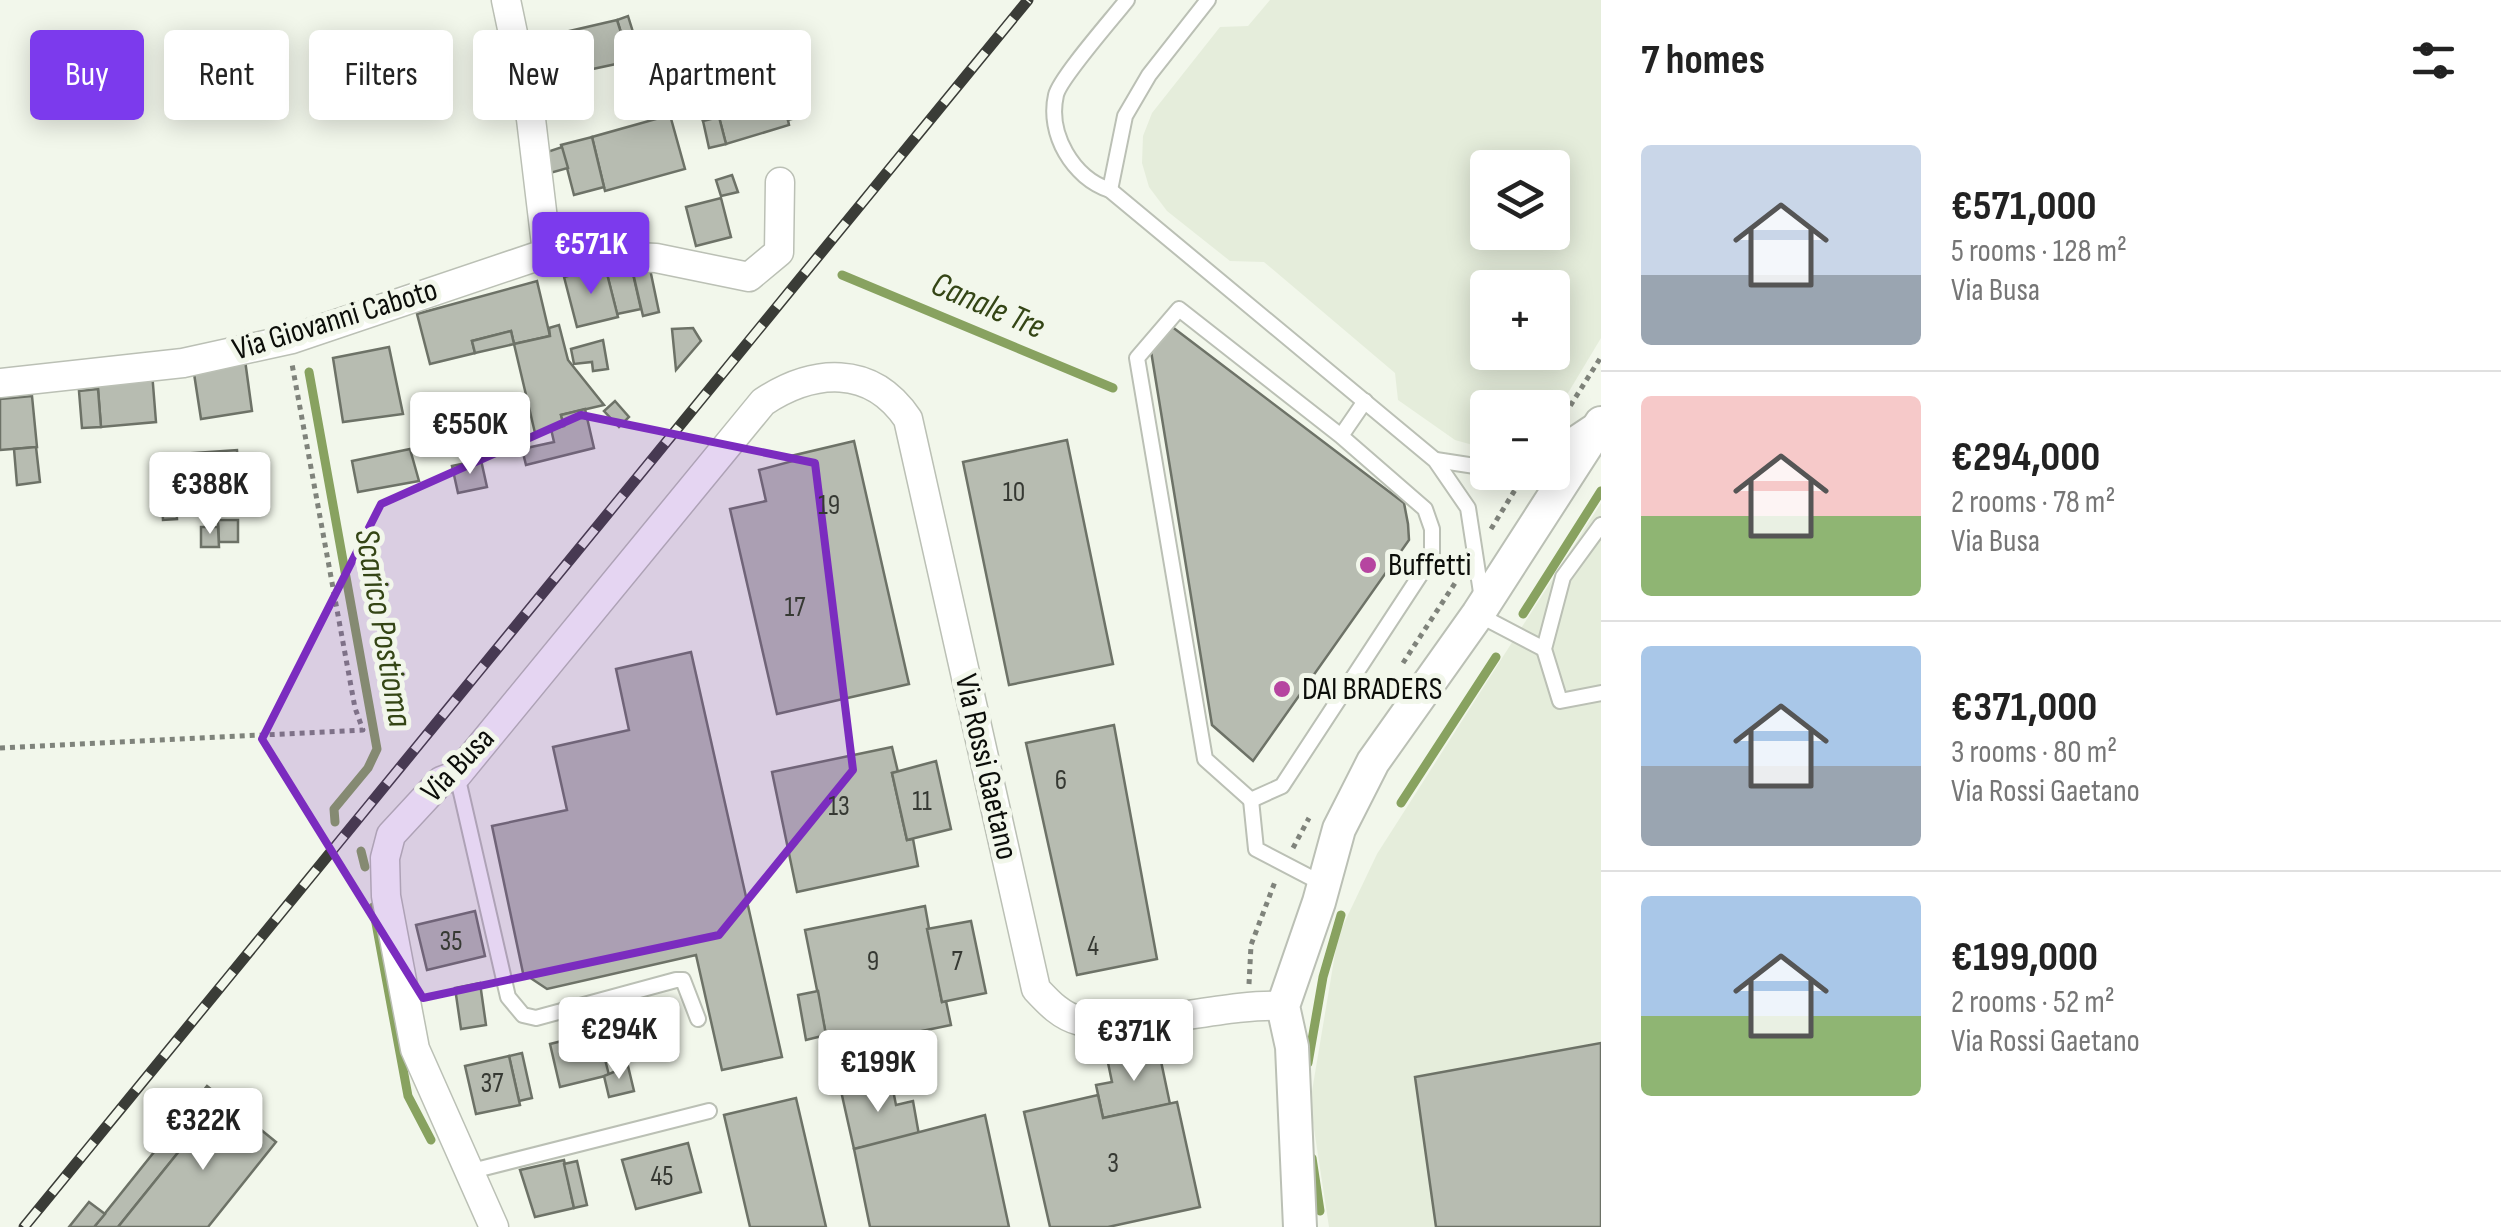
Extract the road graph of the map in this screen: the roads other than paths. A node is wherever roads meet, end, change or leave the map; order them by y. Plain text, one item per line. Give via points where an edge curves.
1 (506, 0) edge
2 (1127, 0) edge
3 (1208, 0) edge
4 (780, 182) dead end
5 (1110, 190) junction
6 (547, 253) junction
7 (0, 382) edge
8 (793, 383) joint
9 (1365, 402) junction
10 (1601, 415) edge
11 (1601, 422) edge
12 (1340, 436) junction
13 (1570, 436) edge
14 (1435, 460) junction
15 (1470, 465) edge
16 (1601, 525) edge
17 (1480, 610) junction
18 (1544, 649) junction
19 (1601, 694) edge
20 (457, 775) junction
21 (1251, 800) junction
22 (1324, 884) junction
23 (1283, 1006) junction
24 (698, 1019) dead end
25 (709, 1110) dead end
26 (472, 1170) junction
27 (494, 1227) edge
28 (1300, 1227) edge

1 - 6 street via 531,119
2 - 5 lane via 1056,92 1068,161
3 - 5 lane via 1125,116
4 - 6 street via 779,252 749,277 656,258
5 - 9 lane
6 - 7 street, Via Giovanni Caboto via 292,339 183,362
8 - 20 street, Via Busa via 763,402
8 - 23 street, Via Rossi Gaetano via 862,383 887,392 908,419 1036,989 1054,1008 1090,1024 1247,1004
9 - 12 lane
9 - 14 lane
10 - 13 lane
11 - 17 street
12 - 21 lane via 1425,509 1432,556 1282,786
12 - 21 lane via 1179,310 1137,358 1205,759
14 - 15 lane
14 - 17 lane via 1468,508
16 - 18 lane via 1563,577
17 - 18 lane
17 - 22 street via 1372,762 1338,829
18 - 19 lane via 1560,701
20 - 24 lane via 508,997 523,1016 683,980
20 - 26 street, Via Busa via 441,781 392,835 386,896 415,1049
21 - 22 lane via 1256,849
22 - 23 street
23 - 28 street via 1292,1047
25 - 26 lane
26 - 27 street, Via Busa

